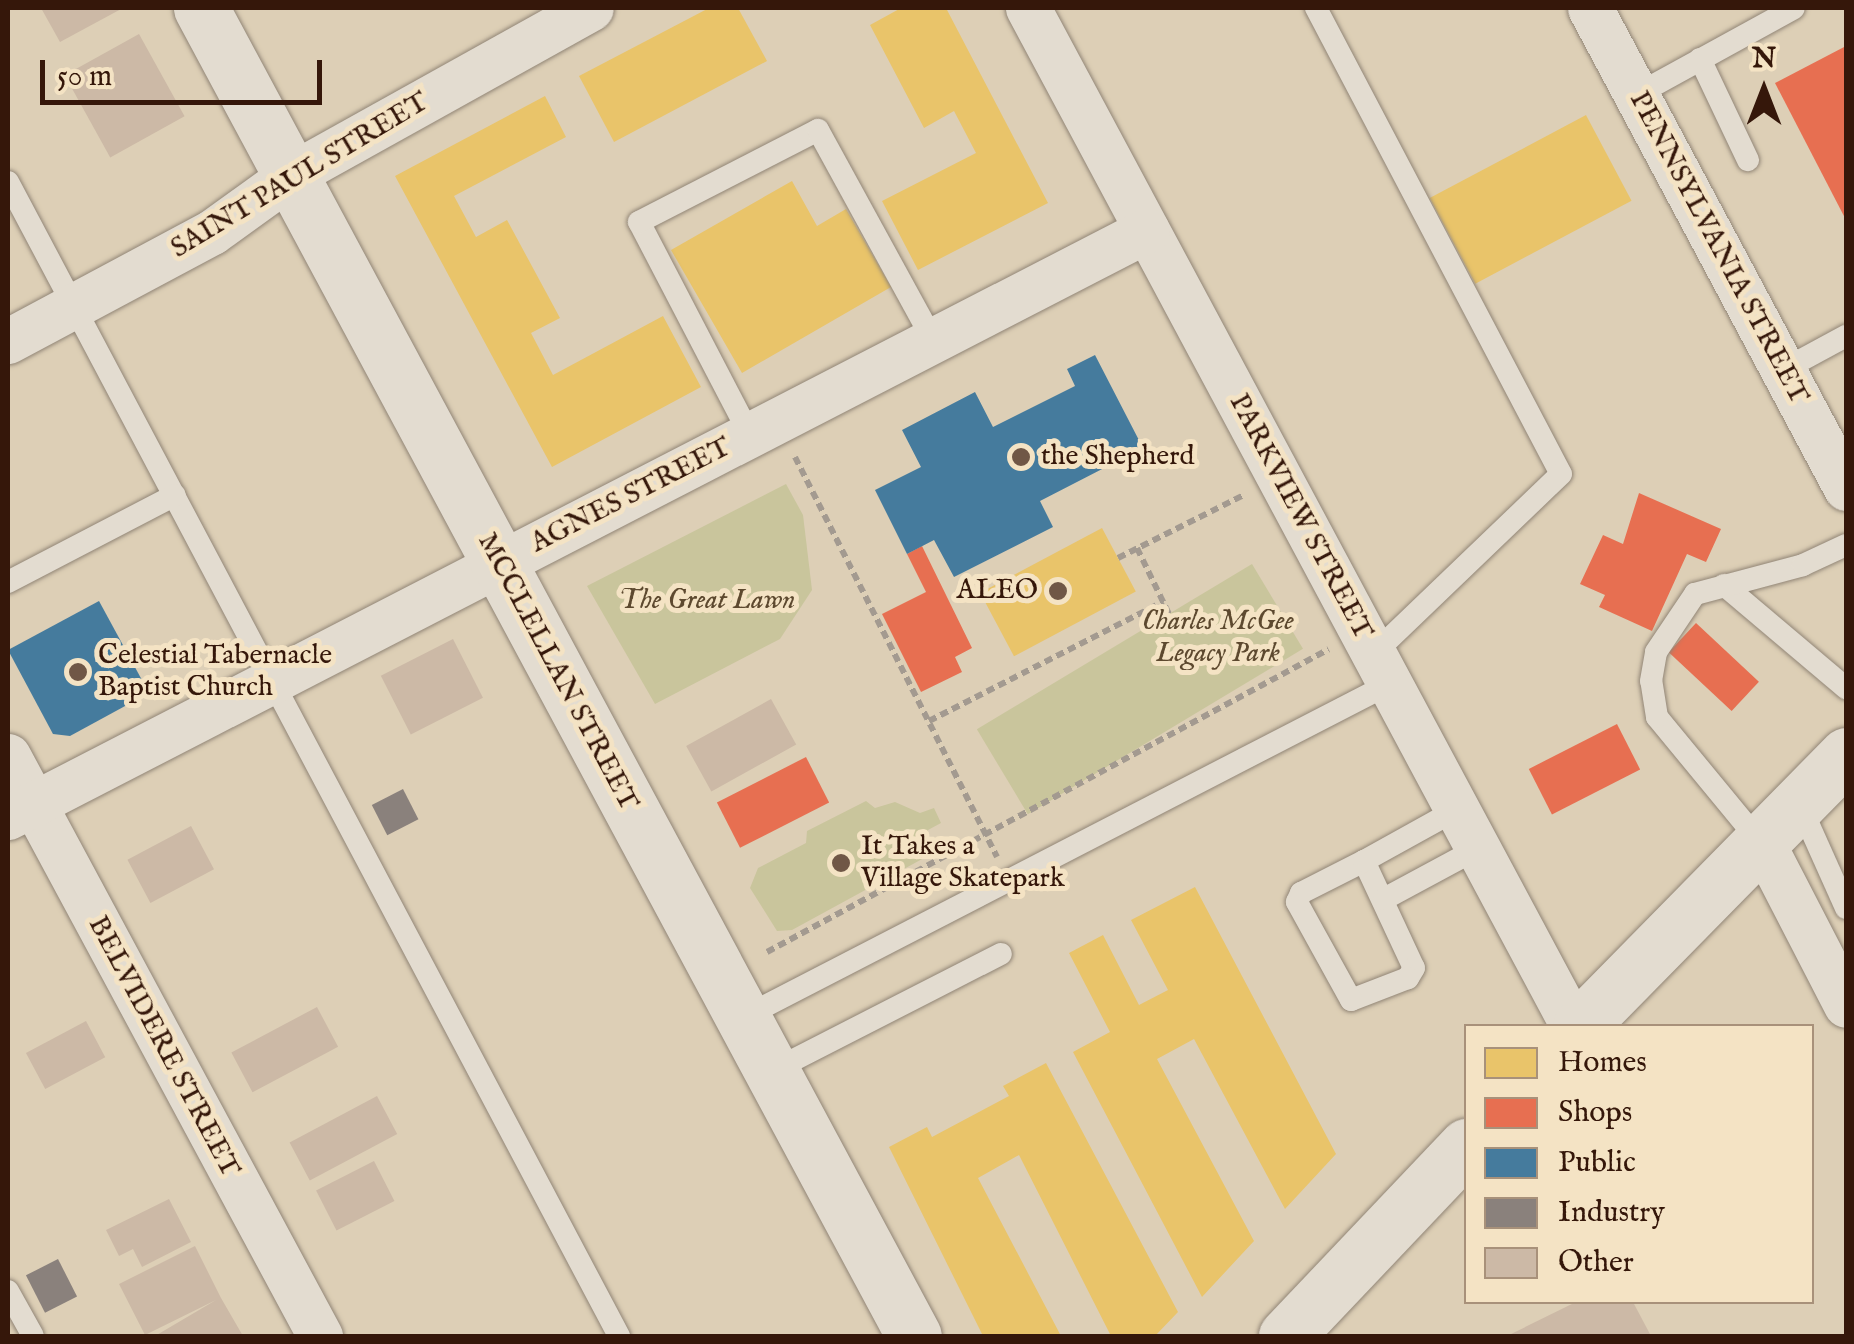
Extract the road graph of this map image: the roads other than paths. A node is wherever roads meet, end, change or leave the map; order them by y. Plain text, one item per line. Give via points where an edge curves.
1 (202, 8) edge
2 (591, 8) edge
3 (1028, 8) edge
4 (1316, 8) edge
5 (1590, 8) edge
6 (1794, 8) edge
7 (539, 20) edge
8 (1700, 59) junction
9 (1636, 94) junction
10 (1748, 160) dead end
11 (291, 175) junction
12 (8, 182) edge
13 (1147, 230) junction
14 (74, 305) junction
15 (1846, 336) edge
16 (933, 340) junction
17 (8, 341) edge
18 (1782, 370) junction
19 (763, 428) junction
20 (1846, 488) edge
21 (175, 495) junction
22 (1846, 545) edge
23 (499, 564) junction
24 (8, 582) edge
25 (1724, 585) junction
26 (1365, 662) junction
27 (274, 679) junction
28 (1846, 688) edge
29 (1846, 755) edge
30 (8, 756) edge
31 (1799, 804) junction
32 (20, 810) edge
33 (1467, 830) junction
34 (1762, 844) junction
35 (1364, 861) junction
36 (1384, 899) junction
37 (1846, 908) edge
38 (1001, 954) dead end
39 (1846, 1004) edge
40 (743, 1018) junction
41 (1575, 1024) edge
42 (1578, 1024) edge
43 (772, 1071) junction
44 (1464, 1148) edge
45 (8, 1291) edge
46 (909, 1334) edge
47 (33, 1336) edge
48 (320, 1336) edge
49 (619, 1336) edge
50 (1286, 1336) edge

1 - 11 street, MCCLELLAN STREET
2 - 7 street, SAINT PAUL STREET
3 - 13 street, PARKVIEW STREET
4 - 26 lane via 1561,474
5 - 9 street, PENNSYLVANIA STREET
6 - 8 lane
7 - 11 street, SAINT PAUL STREET
8 - 9 lane
8 - 10 lane
9 - 18 street, PENNSYLVANIA STREET
11 - 14 street, SAINT PAUL STREET via 212,232
11 - 23 street, MCCLELLAN STREET
12 - 14 lane
13 - 16 street, AGNES STREET
13 - 26 street, PARKVIEW STREET
14 - 17 street, SAINT PAUL STREET
14 - 21 lane
15 - 18 lane
16 - 19 street, AGNES STREET
16 - 19 lane via 818,130 639,222
18 - 20 street, PENNSYLVANIA STREET
19 - 23 street, AGNES STREET
21 - 24 lane
21 - 27 lane
22 - 25 lane via 1803,565
23 - 27 street, AGNES STREET
23 - 40 street, MCCLELLAN STREET
25 - 28 lane
25 - 34 lane via 1695,594 1672,620 1651,681 1657,717 1672,741
26 - 33 street, PARKVIEW STREET
26 - 40 lane via 1009,880
27 - 32 street, AGNES STREET
27 - 49 lane
29 - 31 street
30 - 32 street, BELVIDERE STREET
31 - 34 street
31 - 37 lane
32 - 48 street, BELVIDERE STREET
33 - 35 lane
33 - 36 lane
33 - 41 street, PARKVIEW STREET
34 - 39 street
34 - 42 street
35 - 36 lane
35 - 36 lane via 1301,893 1297,902 1352,1000 1408,978 1414,968
38 - 43 lane
40 - 43 street, MCCLELLAN STREET
43 - 46 street, MCCLELLAN STREET
44 - 50 street
45 - 47 lane

